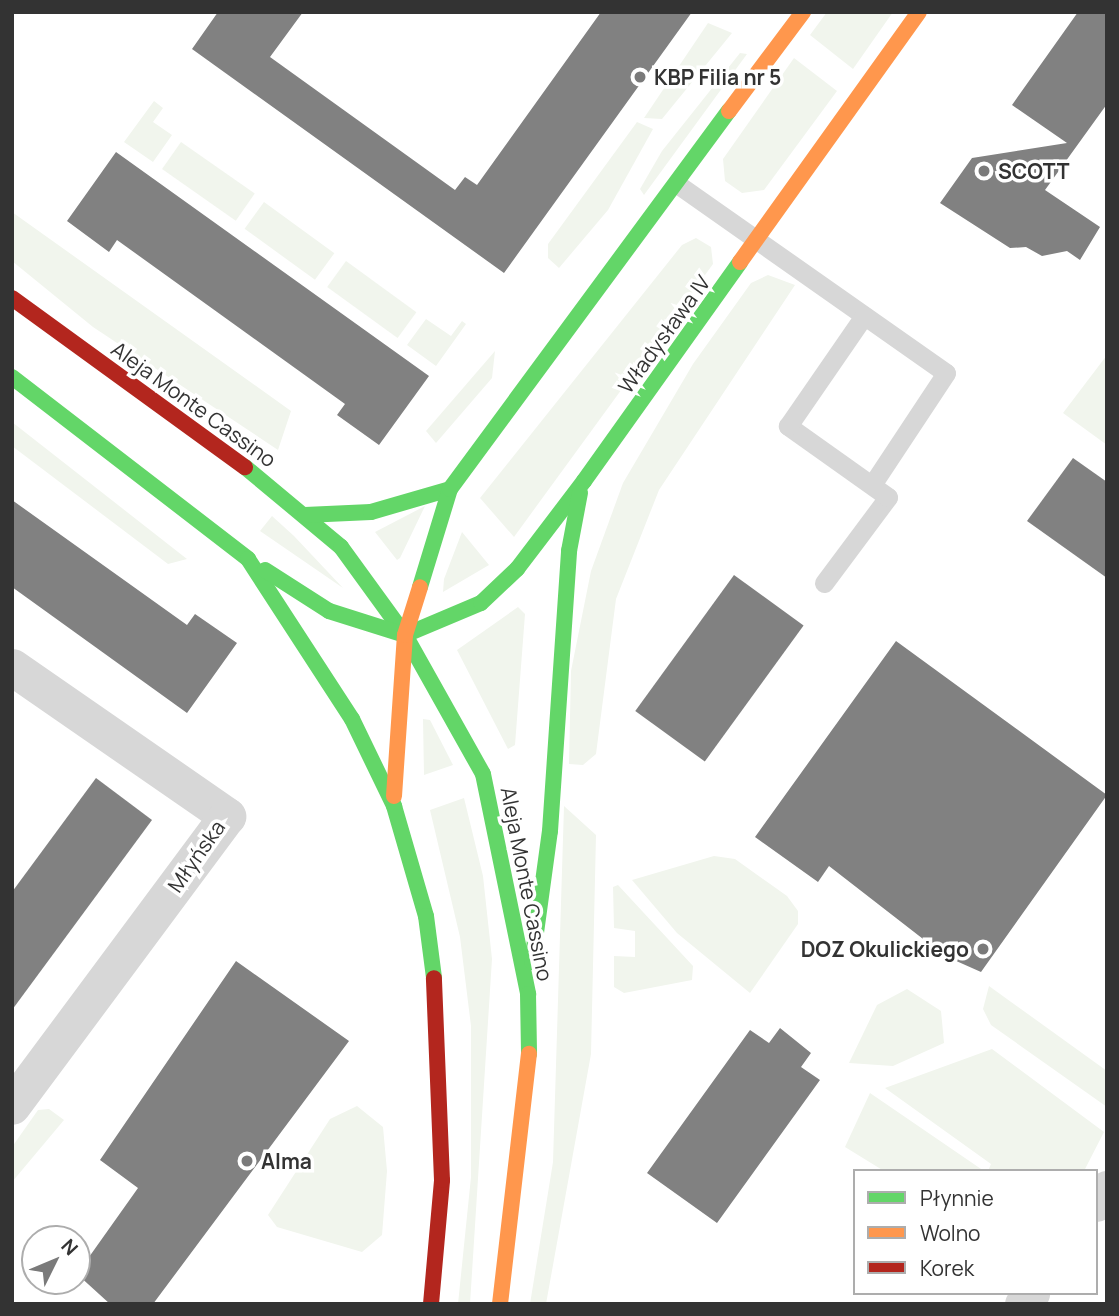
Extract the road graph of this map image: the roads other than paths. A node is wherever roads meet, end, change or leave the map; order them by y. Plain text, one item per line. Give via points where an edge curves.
1 (803, 12) edge
2 (919, 12) edge
3 (680, 186) junction
4 (755, 243) junction
5 (12, 298) edge
6 (864, 316) junction
7 (12, 377) edge
8 (584, 481) junction
9 (872, 485) junction
10 (450, 489) junction
11 (305, 515) junction
12 (248, 559) junction
13 (824, 583) dead end
14 (405, 635) junction
15 (12, 667) edge
16 (394, 806) junction
17 (528, 994) junction
18 (12, 1107) edge
19 (431, 1304) edge
20 (500, 1304) edge

1 - 3 street
2 - 4 street, Władysława IV
3 - 4 lane
3 - 10 street
4 - 6 lane
4 - 8 street, Władysława IV
5 - 11 street, Aleja Monte Cassino
6 - 9 lane via 946,373
6 - 9 lane via 788,426
7 - 12 street
8 - 14 street, Władysława IV via 517,569 481,603
8 - 17 street via 569,551 550,831
9 - 13 lane via 888,497
10 - 11 street via 371,512
10 - 14 street
11 - 14 street, Aleja Monte Cassino via 366,577
12 - 14 street via 329,611
12 - 16 street via 352,719
14 - 16 street
14 - 17 street, Aleja Monte Cassino via 483,774
15 - 18 street, Młyńska via 227,816
16 - 19 street via 426,916 440,1031 442,1180
17 - 20 street, Aleja Monte Cassino via 529,1051

